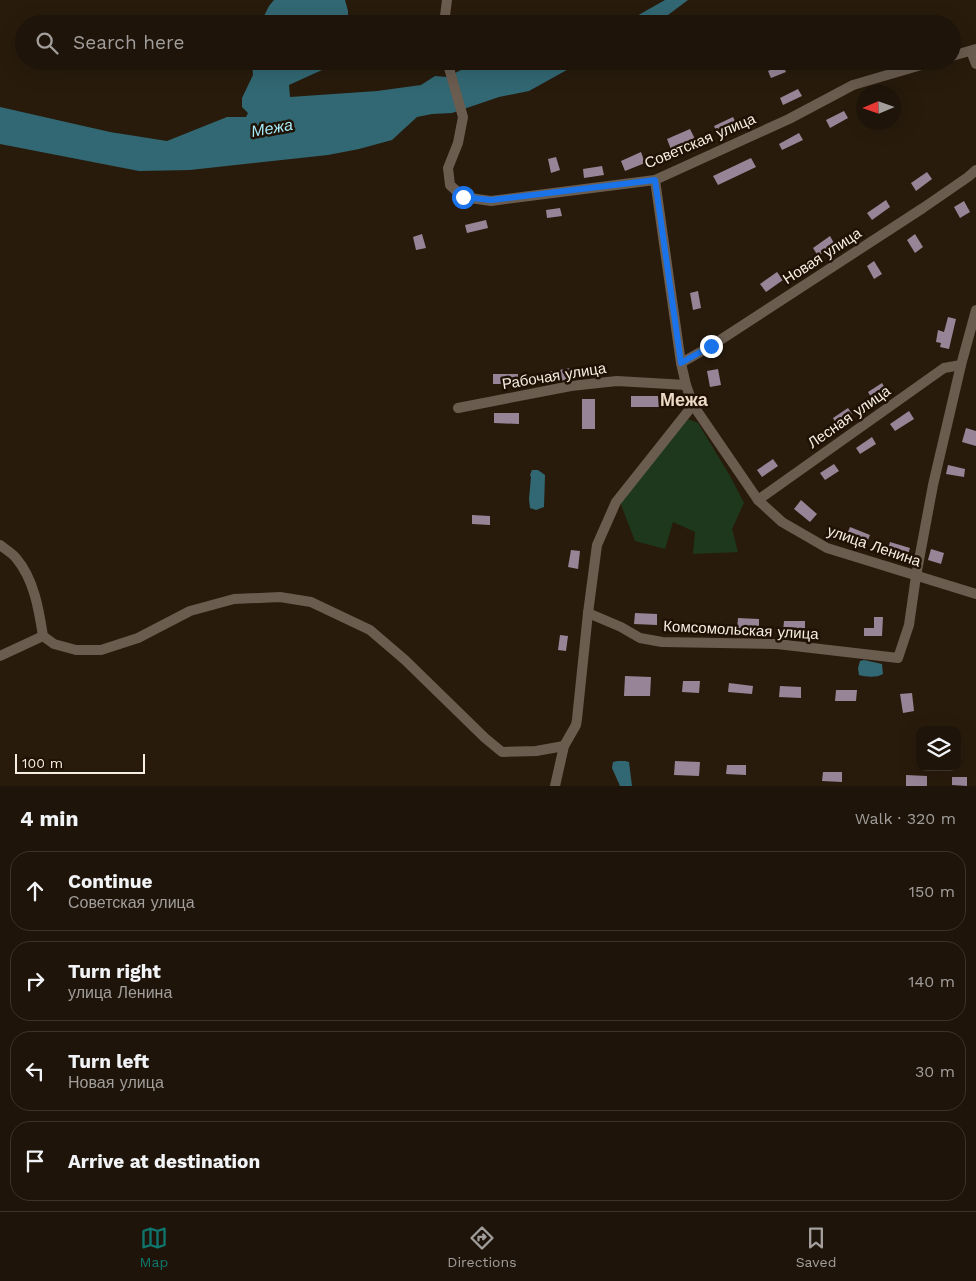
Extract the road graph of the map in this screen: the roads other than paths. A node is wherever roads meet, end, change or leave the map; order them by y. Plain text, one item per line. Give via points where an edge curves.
1 (447, 0) edge
2 (445, 15) edge
3 (974, 50) edge
4 (961, 54) edge
5 (976, 64) edge
6 (450, 70) edge
7 (904, 70) edge
8 (976, 170) edge
9 (655, 180) junction
10 (976, 310) edge
11 (681, 363) junction
12 (961, 365) junction
13 (686, 385) junction
14 (693, 405) junction
15 (458, 408) dead end
16 (758, 500) junction
17 (0, 545) edge
18 (916, 576) junction
19 (976, 594) edge
20 (588, 613) junction
21 (43, 636) junction
22 (0, 656) edge
23 (564, 746) junction
24 (556, 786) edge

1 - 2 street
3 - 4 street
3 - 5 street
6 - 9 street, Советская улица via 463,117 458,144 448,168 450,185 463,197 491,200
7 - 9 street, Советская улица via 853,85 789,119
8 - 11 street, Новая улица
9 - 11 street, улица Ленина
10 - 12 street
11 - 13 street, улица Ленина
12 - 16 street, Лесная улица via 944,368
12 - 18 street
13 - 14 street, улица Ленина
13 - 15 street, Рабочая улица via 617,381 571,386
14 - 16 street, улица Ленина
14 - 20 street via 616,502 598,545
16 - 18 street, улица Ленина via 782,522 827,548
17 - 21 street via 15,557 30,581
18 - 19 street, улица Ленина
18 - 20 street, Комсомольская улица via 909,625 898,658 777,644 662,642 640,638
20 - 23 street via 576,725
21 - 22 street
21 - 23 street via 54,644 76,650 101,650 138,638 190,611 234,598 280,597 311,602 370,630 502,752
23 - 24 street

